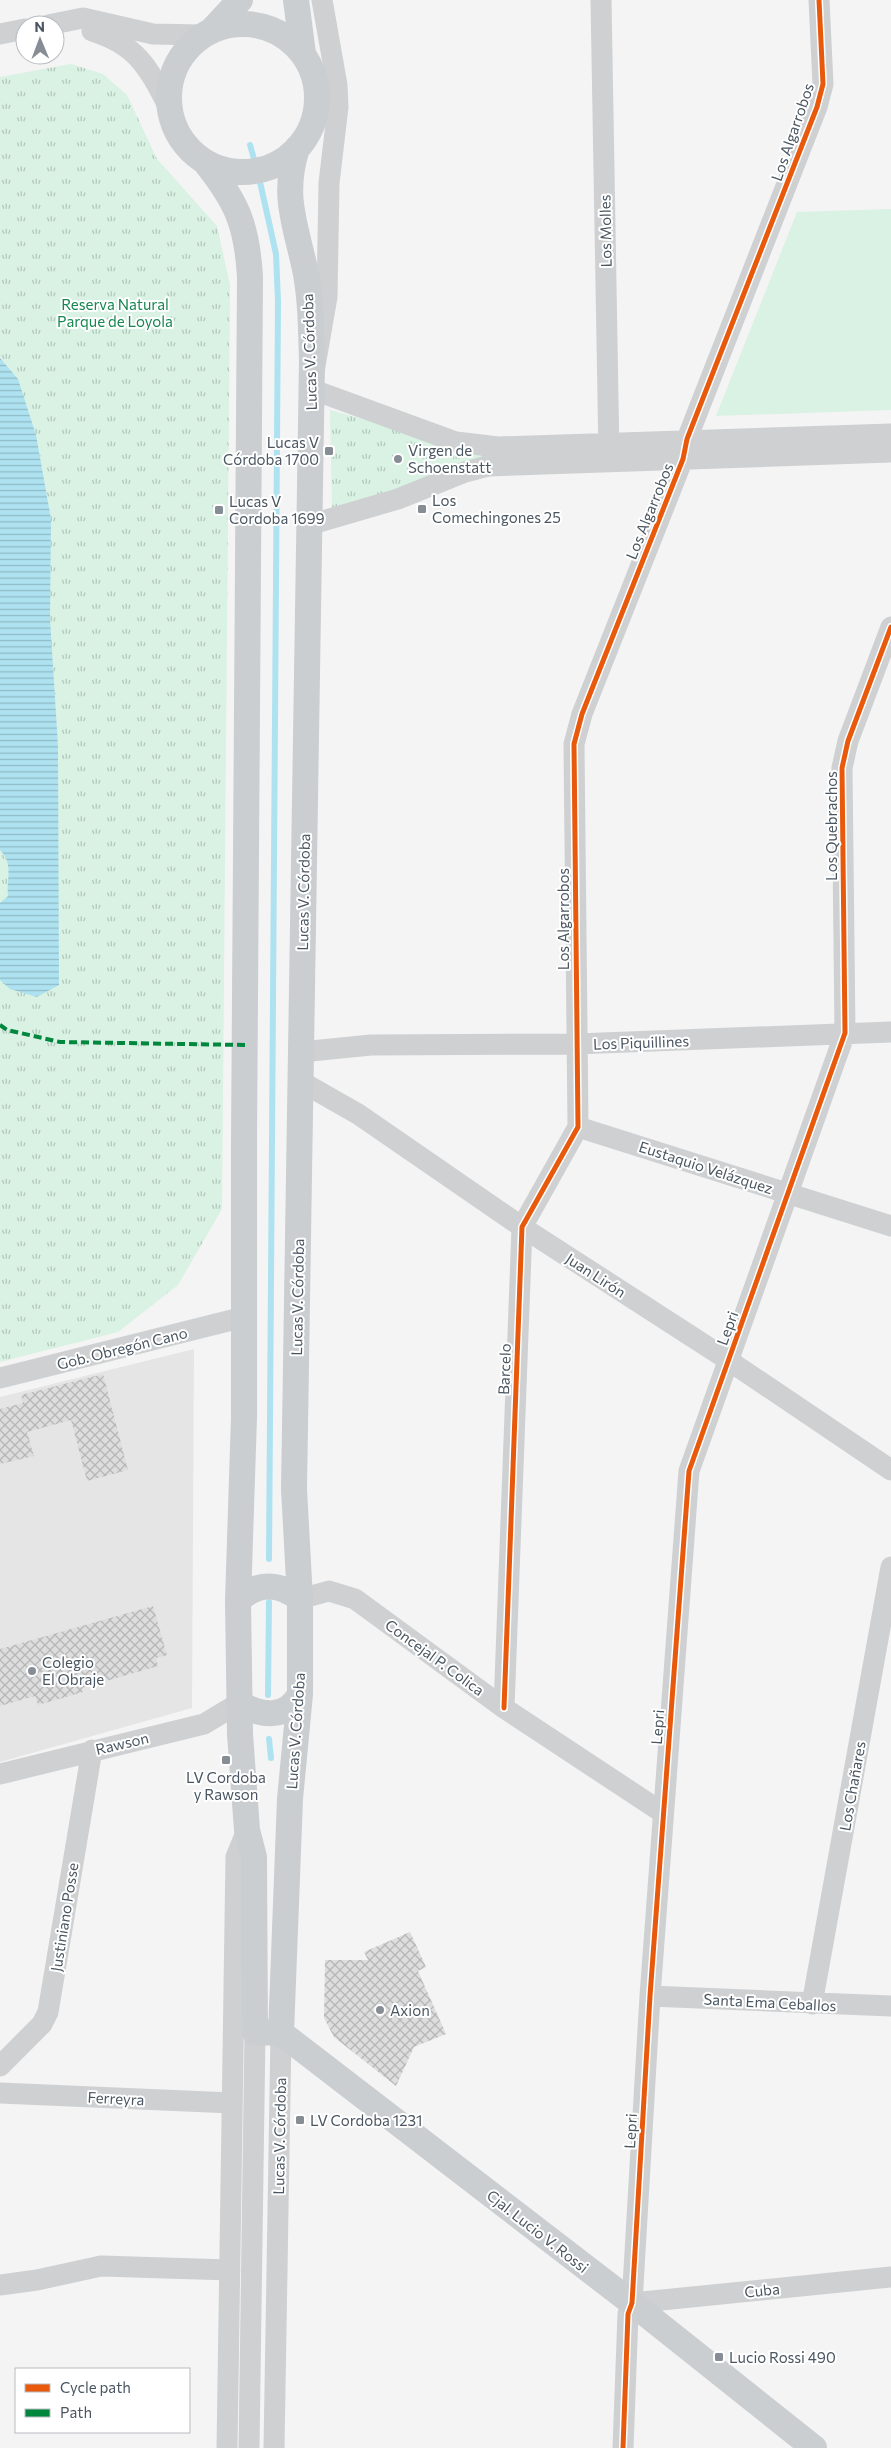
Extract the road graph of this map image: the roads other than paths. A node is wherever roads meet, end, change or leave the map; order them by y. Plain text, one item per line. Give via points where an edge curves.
1 (240, 0) edge
2 (296, 0) edge
3 (322, 0) edge
4 (601, 0) edge
5 (819, 0) edge
6 (65, 21) edge
7 (65, 27) edge
8 (15, 31) edge
9 (207, 32) junction
10 (0, 34) edge
11 (303, 54) junction
12 (168, 106) junction
13 (297, 148) junction
14 (205, 162) junction
15 (311, 389) junction
16 (891, 434) edge
17 (685, 449) junction
18 (609, 452) junction
19 (891, 452) edge
20 (309, 525) junction
21 (891, 627) edge
22 (891, 1032) edge
23 (845, 1034) junction
24 (576, 1044) junction
25 (301, 1052) junction
26 (300, 1081) junction
27 (578, 1126) junction
28 (788, 1194) junction
29 (891, 1226) edge
30 (522, 1227) junction
31 (244, 1317) junction
32 (728, 1360) junction
33 (0, 1378) edge
34 (891, 1470) edge
35 (891, 1567) edge
36 (300, 1599) junction
37 (238, 1601) junction
38 (300, 1694) junction
39 (239, 1702) junction
40 (504, 1708) junction
41 (92, 1750) junction
42 (0, 1774) edge
43 (663, 1813) junction
44 (247, 1830) junction
45 (650, 1996) junction
46 (812, 2004) junction
47 (891, 2006) edge
48 (255, 2032) junction
49 (281, 2033) junction
50 (0, 2066) edge
51 (0, 2093) edge
52 (232, 2103) junction
53 (230, 2270) junction
54 (891, 2277) edge
55 (0, 2285) edge
56 (632, 2303) junction
57 (227, 2448) edge
58 (249, 2448) edge
59 (274, 2448) edge
60 (623, 2448) edge
61 (814, 2448) edge

1 - 9 main road, Lucas V. Córdoba
2 - 11 main road, Lucas V. Córdoba
3 - 15 street via 338,107 329,183 327,297
4 - 18 street, Los Molles
5 - 17 street, Los Algarrobos via 823,84 817,107
6 - 9 street via 83,18 153,34
7 - 12 street via 98,33 130,48 148,68
8 - 10 street
9 - 11 main road, Lucas V. Córdoba via 245,23 267,27 288,38
9 - 12 main road, Lucas V. Córdoba via 185,50 174,67
11 - 13 main road, Lucas V. Córdoba via 314,74 317,102 310,129
12 - 14 main road, Lucas V. Córdoba via 177,134 189,150
13 - 14 main road, Lucas V. Córdoba via 272,166 253,171 223,170
13 - 15 main road, Lucas V. Córdoba via 289,194 309,293
14 - 31 main road, Lucas V. Córdoba via 223,184 244,226 250,276
15 - 18 street via 456,442
15 - 20 main road, Lucas V. Córdoba
16 - 17 street
17 - 18 street
17 - 19 street
17 - 24 street, Los Algarrobos via 582,714 574,744
18 - 20 street via 488,466 398,499
20 - 25 main road, Lucas V. Córdoba
21 - 23 street, Los Quebrachos via 848,741 842,768
22 - 23 street, Los Piquillines
23 - 24 street, Los Piquillines
23 - 28 street, Lepri
24 - 25 street, Los Piquillines via 371,1045
24 - 27 street
25 - 26 main road, Lucas V. Córdoba
26 - 30 street, Juan Lirón via 358,1114
26 - 36 main road, Lucas V. Córdoba via 294,1489
27 - 28 street, Eustaquio Velázquez
27 - 30 street, Barcelo
28 - 29 street, Eustaquio Velázquez
28 - 32 street, Lepri
30 - 32 street, Juan Lirón
30 - 40 street, Barcelo
31 - 33 street, Gob. Obregón Cano
31 - 37 main road, Lucas V. Córdoba
32 - 34 street, Juan Lirón
32 - 43 street, Lepri via 689,1471
35 - 46 street, Los Chañares
36 - 37 main road via 287,1590 272,1586 252,1589
36 - 38 main road, Lucas V. Córdoba
36 - 40 street, Concejal P. Colica via 329,1591 355,1599
37 - 39 main road, Lucas V. Córdoba
38 - 39 main road via 290,1708 272,1714 263,1714
38 - 49 main road, Lucas V. Córdoba via 290,1799
39 - 41 street, Rawson via 204,1724
39 - 44 main road, Lucas V. Córdoba
40 - 43 street, Concejal P. Colica
41 - 42 street, Rawson
41 - 50 street, Justiniano Posse via 48,2012 42,2024
43 - 45 street, Lepri
44 - 48 main road, Lucas V. Córdoba via 254,1857
44 - 52 street, Lucas V. Córdoba via 236,1857
45 - 46 street, Santa Ema Ceballos
45 - 56 street, Lepri
46 - 47 street, Santa Ema Ceballos
48 - 49 main road
48 - 58 street, Lucas V. Córdoba
49 - 56 main road, Cjal. Lucio V. Rossi
49 - 59 street, Lucas V. Córdoba
51 - 52 street, Ferreyra
52 - 53 street, Lucas V. Córdoba
53 - 55 street via 101,2266
53 - 57 street, Lucas V. Córdoba
54 - 56 street, Cuba
56 - 60 street, Lepri via 628,2314
56 - 61 main road, Cjal. Lucio V. Rossi

